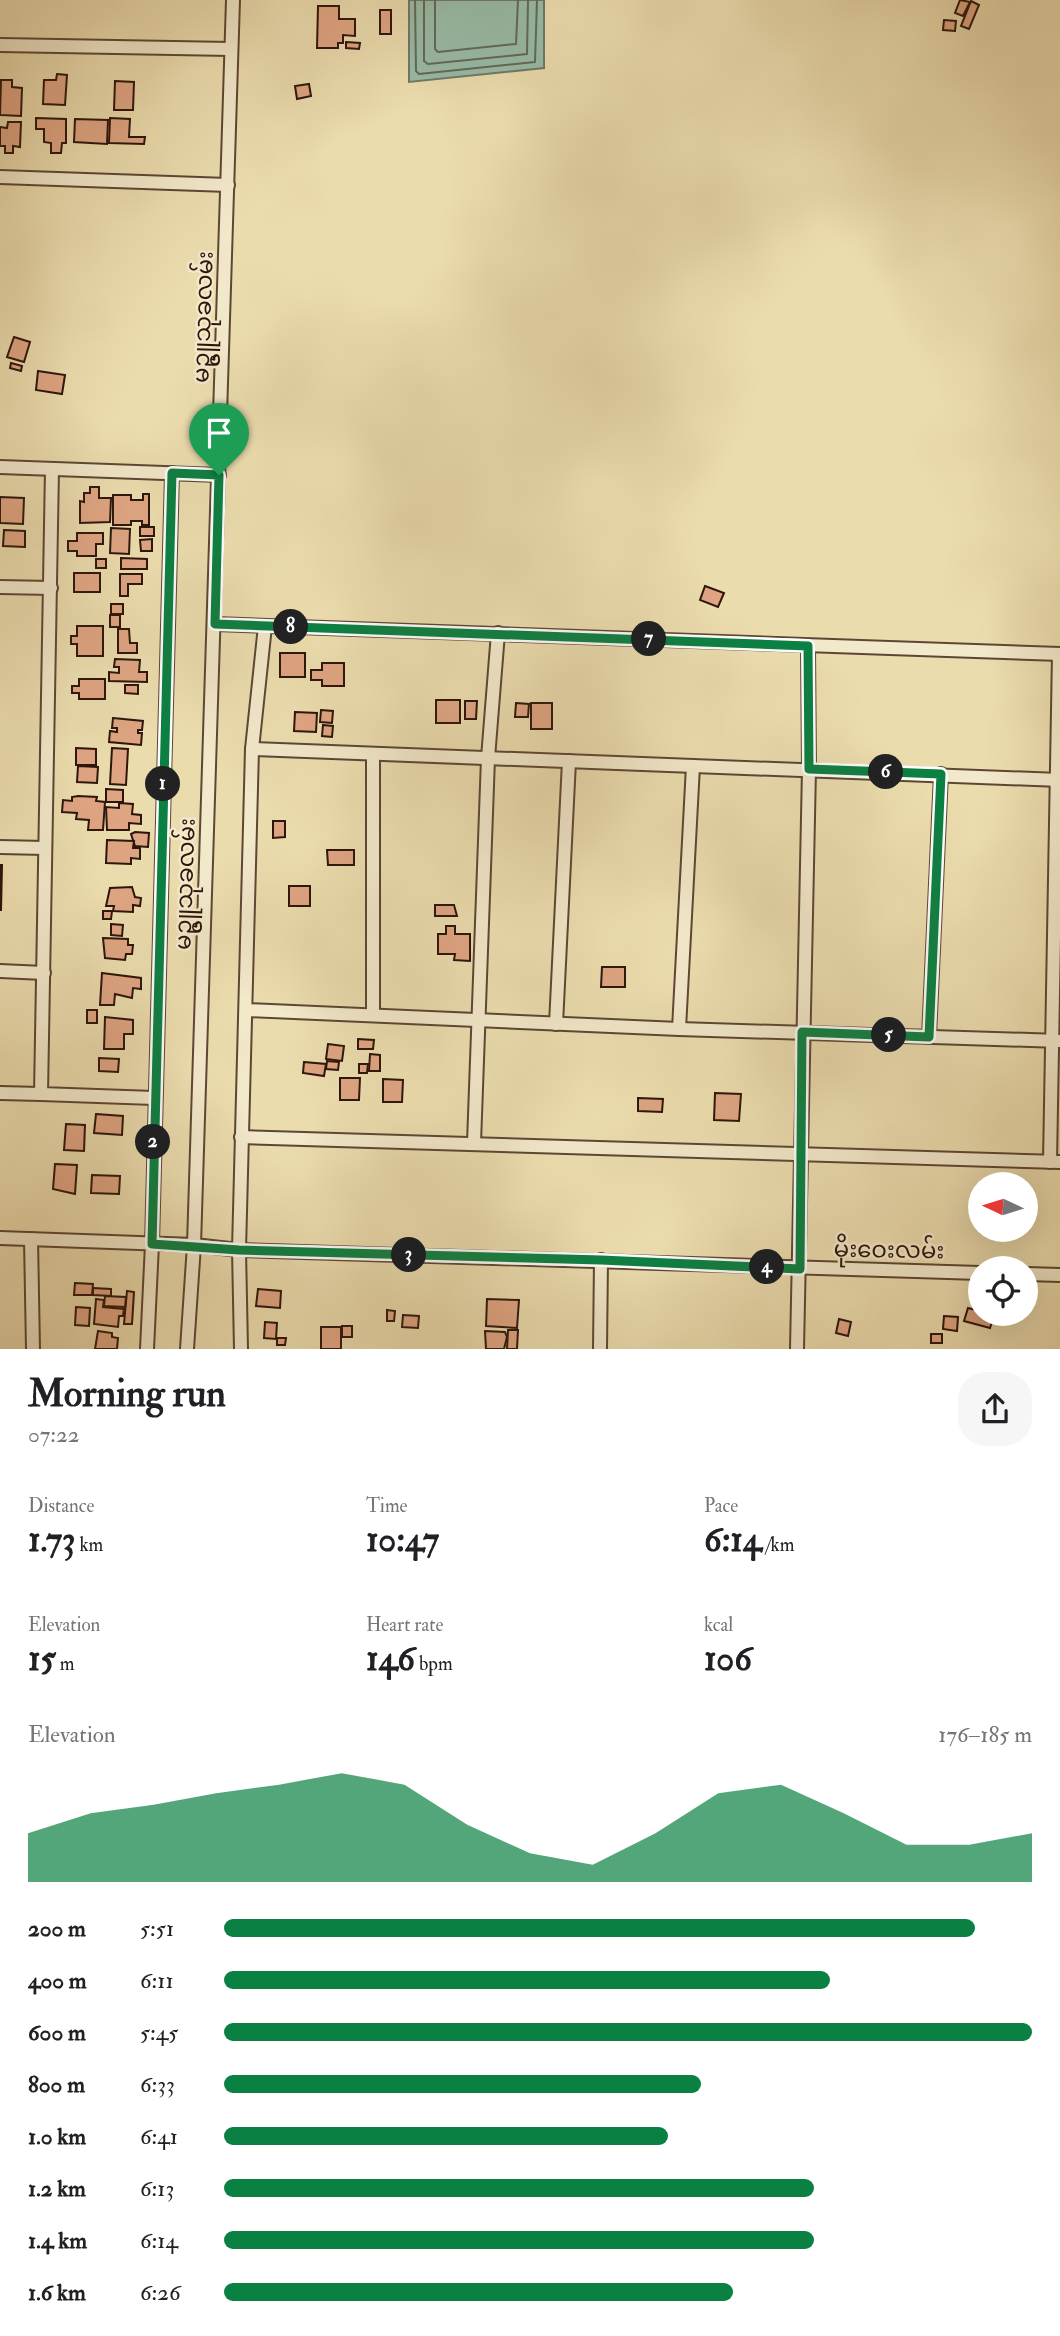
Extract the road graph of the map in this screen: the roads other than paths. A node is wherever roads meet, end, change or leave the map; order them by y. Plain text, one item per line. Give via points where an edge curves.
1 (233, 0) edge
2 (0, 45) edge
3 (231, 50) junction
4 (0, 177) edge
5 (228, 184) junction
6 (0, 467) edge
7 (52, 469) junction
8 (172, 473) junction
9 (219, 475) junction
10 (0, 587) edge
11 (51, 588) junction
12 (215, 624) junction
13 (265, 626) junction
14 (498, 633) junction
15 (808, 646) junction
16 (1060, 654) edge
17 (252, 749) junction
18 (373, 754) junction
19 (488, 758) junction
20 (569, 761) junction
21 (694, 766) junction
22 (809, 769) junction
23 (941, 774) junction
24 (1059, 780) edge
25 (0, 847) edge
26 (45, 848) junction
27 (0, 971) edge
28 (44, 973) junction
29 (247, 1010) junction
30 (373, 1013) junction
31 (479, 1020) junction
32 (556, 1024) junction
33 (679, 1029) junction
34 (802, 1032) junction
35 (929, 1037) junction
36 (1056, 1041) edge
37 (0, 1093) edge
38 (41, 1094) junction
39 (154, 1098) junction
40 (241, 1137) junction
41 (474, 1143) junction
42 (803, 1153) junction
43 (1055, 1162) edge
44 (0, 1238) edge
45 (31, 1239) junction
46 (152, 1244) junction
47 (194, 1245) junction
48 (239, 1250) junction
49 (601, 1260) junction
50 (800, 1269) junction
51 (968, 1273) edge
52 (1038, 1274) edge
53 (1060, 1275) edge
54 (33, 1349) edge
55 (147, 1349) edge
56 (187, 1349) edge
57 (241, 1349) edge
58 (600, 1349) edge
59 (797, 1349) edge

1 - 3 street, မဥ္ဇူသုခလမ်း
2 - 3 street
3 - 5 street, မဥ္ဇူသုခလမ်း
4 - 5 street
5 - 9 street, မဥ္ဇူသုခလမ်း
6 - 7 street
7 - 8 street
7 - 11 street
8 - 9 street
8 - 39 street
9 - 12 street, မဥ္ဇူသုခလမ်း
10 - 11 street
11 - 26 street
12 - 13 street
12 - 47 street, မဥ္ဇူသုခလမ်း
13 - 14 street
13 - 17 street
14 - 15 street
14 - 19 street
15 - 16 street
15 - 22 street
16 - 24 street
17 - 18 street
17 - 29 street
18 - 19 street
18 - 30 street
19 - 20 street
19 - 31 street
20 - 21 street
20 - 32 street
21 - 22 street
21 - 33 street
22 - 23 street
22 - 34 street
23 - 24 street
23 - 35 street
24 - 36 street
25 - 26 street
26 - 28 street
27 - 28 street
28 - 38 street
29 - 30 street
29 - 40 street
30 - 31 street
31 - 32 street
31 - 41 street
32 - 33 street
33 - 34 street
34 - 35 street
34 - 42 street
35 - 36 street
36 - 43 street
37 - 38 street
38 - 39 street
39 - 46 street
40 - 41 street
40 - 48 street
41 - 42 street
42 - 43 street
42 - 50 street
44 - 45 street, မိုးဝေးလမ်း
45 - 46 street, မိုးဝေးလမ်း
45 - 54 street
46 - 47 street, မိုးဝေးလမ်း
46 - 55 street
47 - 48 street, မိုးဝေးလမ်း
47 - 56 street, မဥ္ဇူသုခလမ်း
48 - 49 street, မိုးဝေးလမ်း
48 - 57 street
49 - 50 street, မိုးဝေးလမ်း
49 - 58 street
50 - 51 street, မိုးဝေးလမ်း
50 - 59 street
52 - 53 street

